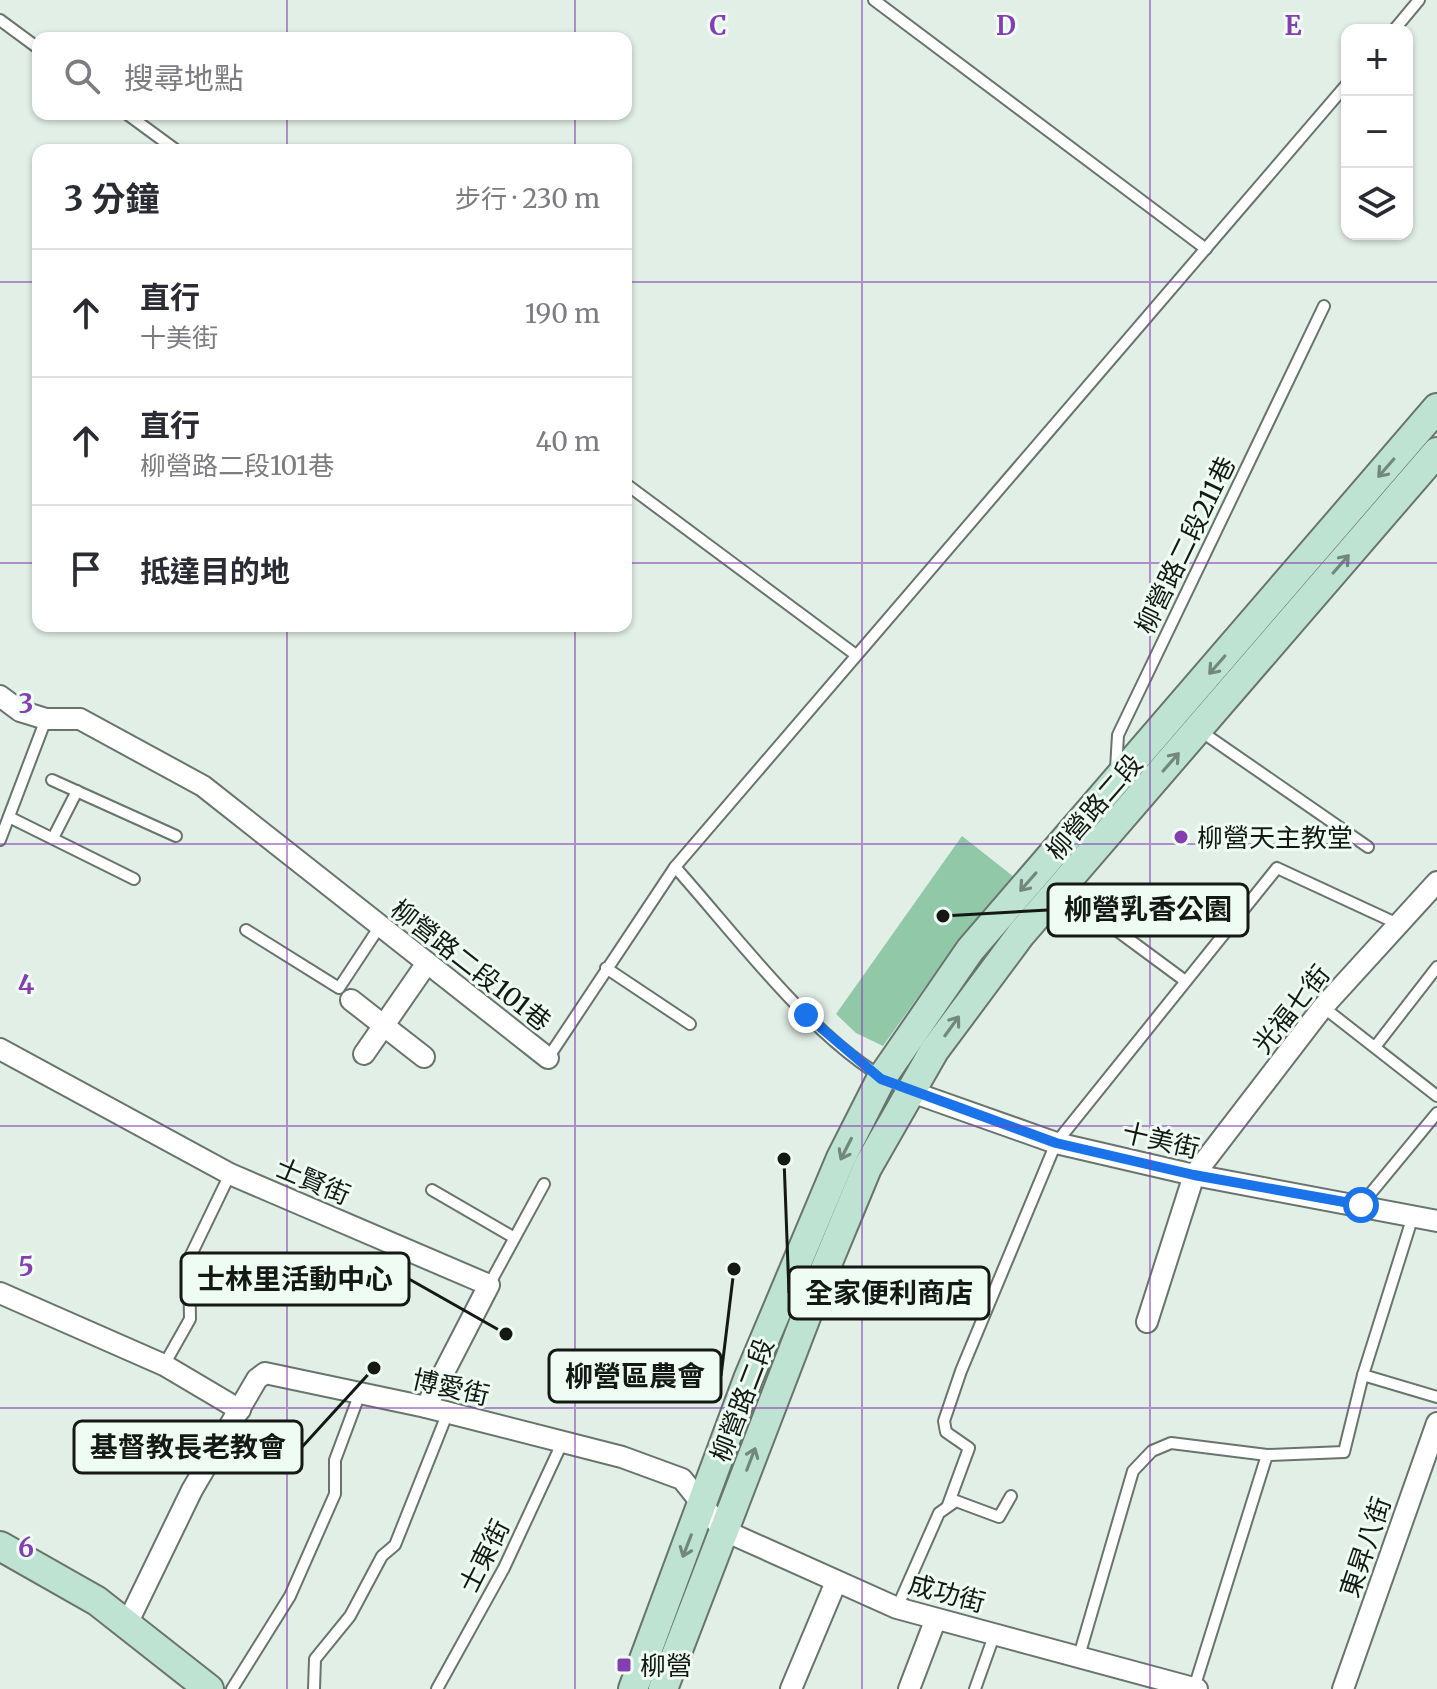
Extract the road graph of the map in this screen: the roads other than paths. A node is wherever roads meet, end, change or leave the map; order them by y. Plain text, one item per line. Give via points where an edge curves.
1 (874, 0) edge
2 (1419, 0) edge
3 (0, 20) edge
4 (1399, 24) edge
5 (32, 44) edge
6 (1341, 91) edge
7 (135, 120) edge
8 (168, 144) edge
9 (1206, 249) junction
10 (1324, 306) dead end
11 (1437, 408) edge
12 (1437, 452) edge
13 (632, 488) edge
14 (856, 655) junction
15 (0, 696) edge
16 (46, 719) junction
17 (1199, 730) junction
18 (52, 780) dead end
19 (1116, 782) junction
20 (77, 791) junction
21 (1136, 803) junction
22 (9, 817) junction
23 (176, 836) dead end
24 (53, 838) junction
25 (0, 840) edge
26 (1368, 847) dead end
27 (675, 867) junction
28 (134, 879) dead end
29 (1437, 882) edge
30 (1062, 890) junction
31 (1398, 924) junction
32 (380, 926) junction
33 (246, 930) dead end
34 (427, 963) junction
35 (1437, 967) edge
36 (606, 968) junction
37 (1184, 980) junction
38 (351, 1000) dead end
39 (1323, 1007) junction
40 (690, 1024) dead end
41 (384, 1026) junction
42 (1375, 1047) junction
43 (0, 1049) edge
44 (364, 1054) dead end
45 (424, 1057) dead end
46 (548, 1058) joint
47 (881, 1079) junction
48 (909, 1091) junction
49 (1437, 1096) edge
50 (1437, 1113) edge
51 (1056, 1143) junction
52 (230, 1174) junction
53 (1194, 1175) junction
54 (544, 1184) dead end
55 (432, 1190) dead end
56 (1361, 1205) junction
57 (1413, 1216) junction
58 (1437, 1221) edge
59 (513, 1237) junction
60 (489, 1285) junction
61 (0, 1293) edge
62 (1147, 1322) dead end
63 (164, 1365) junction
64 (1363, 1375) junction
65 (360, 1393) junction
66 (1437, 1397) edge
67 (426, 1407) junction
68 (240, 1410) junction
69 (448, 1412) junction
70 (1437, 1423) edge
71 (563, 1441) junction
72 (1267, 1455) junction
73 (1011, 1496) dead end
74 (704, 1503) junction
75 (948, 1505) junction
76 (723, 1530) junction
77 (0, 1546) edge
78 (836, 1582) junction
79 (897, 1608) junction
80 (935, 1621) junction
81 (127, 1624) junction
82 (995, 1633) junction
83 (1079, 1656) junction
84 (1159, 1683) edge
85 (1196, 1688) edge
86 (209, 1689) edge
87 (232, 1689) edge
88 (314, 1689) edge
89 (437, 1689) edge
90 (633, 1689) edge
91 (663, 1689) edge
92 (791, 1689) edge
93 (909, 1689) edge
94 (975, 1689) edge
95 (1343, 1689) edge

1 - 9 lane
2 - 4 lane
3 - 5 lane
6 - 9 lane, 柳營路二段101巷
7 - 8 lane
9 - 14 lane, 柳營路二段101巷
10 - 19 lane, 柳營路二段211巷 via 1118,735
11 -> 19 street, 柳營路二段
17 -> 12 street, 柳營路二段
13 - 14 lane
14 - 27 lane, 柳營路二段101巷
15 - 16 street, 柳營路二段101巷 via 20,711
16 - 22 lane
16 - 32 street, 柳營路二段101巷 via 80,719 203,786
21 -> 17 street, 柳營路二段
17 - 26 lane
18 - 20 lane
19 - 21 lane
19 -> 47 street, 柳營路二段 via 970,950
20 - 23 lane
20 - 24 lane
21 - 30 street, 柳營路二段
22 - 24 lane
22 - 25 lane
24 - 28 lane
27 - 36 lane, 柳營路二段101巷
27 - 47 lane via 806,1015
29 - 31 street, 光福七街
30 - 37 lane
48 -> 30 street, 柳營路二段 via 995,967
31 - 37 lane via 1277,868
31 - 39 street, 光福七街
32 - 33 lane via 339,988
32 - 34 street, 柳營路二段101巷
34 - 41 street
34 - 46 street, 柳營路二段101巷
35 - 42 lane
36 - 40 lane
36 - 46 lane, 柳營路二段101巷
37 - 51 lane
38 - 41 street
39 - 42 lane
39 - 53 street, 光福七街
41 - 44 street
41 - 45 street
42 - 49 lane
43 - 52 street, 士賢街
47 - 48 lane, 十美街
47 -> 74 street, 柳營路二段 via 841,1158 760,1350
48 - 51 street, 十美街
76 -> 48 street, 柳營路二段 via 867,1168
50 - 56 lane
51 - 53 street, 十美街
51 - 75 lane via 944,1421 946,1432 969,1448
52 - 60 street, 士賢街
52 - 63 lane via 189,1259 190,1319
53 - 56 street, 十美街
53 - 62 street, 光福七街
54 - 59 lane
55 - 59 lane
56 - 57 street, 十美街
57 - 58 street, 十美街
57 - 64 lane
59 - 60 lane
60 - 67 street
61 - 63 street
63 - 68 street
64 - 66 lane
64 - 72 lane via 1344,1452
65 - 67 street, 博愛街
65 - 68 street, 博愛街 via 265,1373
65 - 87 lane via 335,1460 335,1494 290,1596
67 - 69 street, 博愛街
68 - 81 street, 博愛街 via 192,1490
69 - 71 street, 博愛街
69 - 88 lane via 395,1545 382,1556 350,1616 315,1659
70 - 95 street, 東昇八街
71 - 74 street, 博愛街 via 682,1479
71 - 89 lane, 士東街 via 504,1568
72 - 83 lane via 1171,1443 1152,1451 1133,1471
72 - 85 lane
73 - 75 lane via 999,1517 956,1501
74 - 76 street
74 -> 90 street, 柳營路二段
75 - 79 lane via 939,1513
76 - 78 street, 成功街
76 - 91 street, 柳營路二段
77 - 81 street via 72,1585
78 - 79 street, 成功街
78 - 92 street
79 - 80 street, 成功街
80 - 82 street, 成功街
80 - 93 street
81 - 86 street
82 - 83 street, 成功街
82 - 94 lane
83 - 84 street, 成功街
84 - 85 street, 成功街

